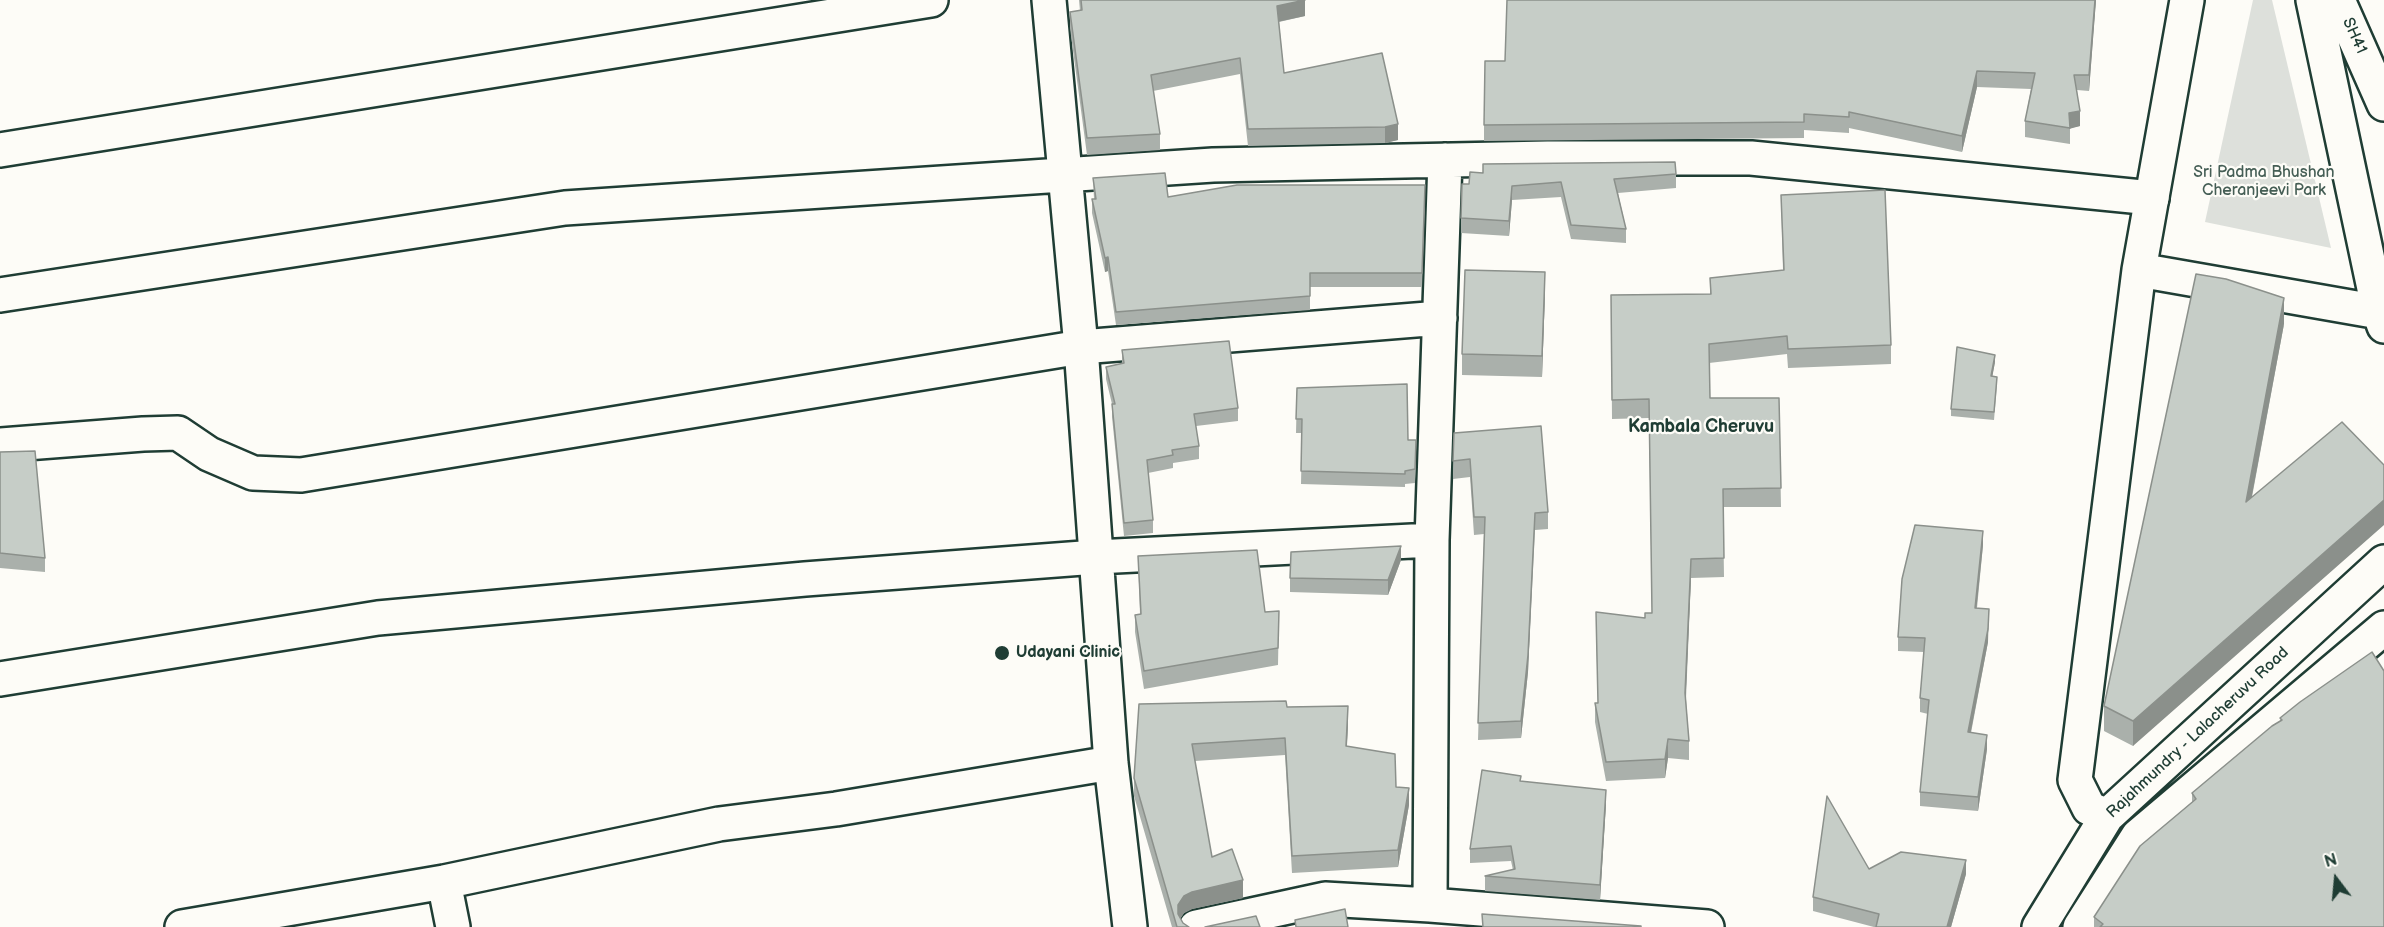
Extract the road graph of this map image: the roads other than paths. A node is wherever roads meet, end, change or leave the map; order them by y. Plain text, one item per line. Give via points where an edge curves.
1 (931, 0) edge
2 (1049, 0) edge
3 (2187, 0) edge
4 (2313, 0) edge
5 (2338, 0) edge
6 (2384, 104) edge
7 (0, 150) edge
8 (1445, 160) junction
9 (1065, 176) junction
10 (2152, 198) junction
11 (2139, 270) junction
12 (0, 295) edge
13 (1440, 318) junction
14 (2381, 319) edge
15 (1081, 347) junction
16 (0, 445) edge
17 (1432, 540) junction
18 (1096, 557) junction
19 (2384, 562) edge
20 (2384, 628) edge
21 (0, 679) edge
22 (1111, 764) junction
23 (2107, 816) junction
24 (444, 882) junction
25 (1430, 905) junction
26 (182, 927) edge
27 (453, 927) edge
28 (1130, 927) edge
29 (1196, 927) edge
30 (1707, 927) edge
31 (2039, 927) edge
32 (2080, 927) edge

1 - 7 street
2 - 9 street
3 - 10 street
4 - 14 street
5 - 6 street, SH41
8 - 9 street via 1213,165
8 - 10 street via 1751,158
8 - 13 street
9 - 12 street via 565,208
9 - 15 street
10 - 11 street
11 - 14 street
11 - 23 street via 2075,780 2089,808
13 - 15 street
13 - 17 street
15 - 16 street via 301,475 253,473 209,454 178,433
15 - 18 street
17 - 18 street
17 - 25 street
18 - 21 street via 378,618
18 - 22 street
19 - 23 street, Rajahmundry - Lalacheruvu Road
20 - 32 street via 2138,836
22 - 24 street via 719,824
22 - 28 street
23 - 31 street, Rajahmundry - Lalacheruvu Road
24 - 26 street
24 - 27 street
25 - 29 street via 1325,899
25 - 30 street

